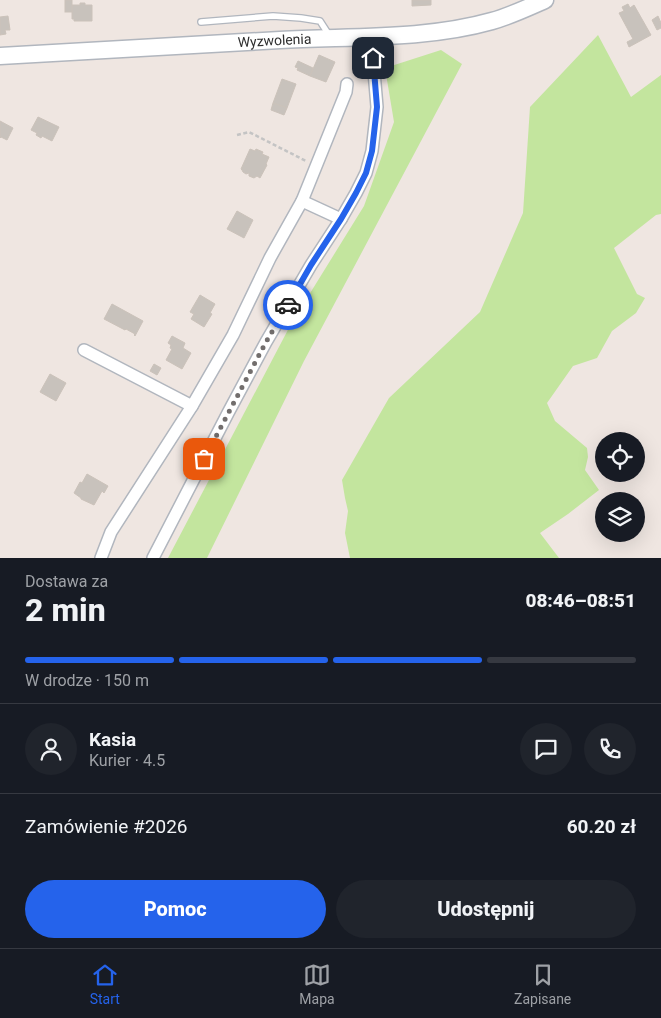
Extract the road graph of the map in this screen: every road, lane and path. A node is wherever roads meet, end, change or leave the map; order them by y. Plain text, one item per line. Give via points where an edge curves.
1 (545, 0) edge
2 (201, 22) dead end
3 (371, 36) junction
4 (331, 38) junction
5 (0, 56) edge
6 (348, 84) dead end
7 (237, 135) dead end
8 (316, 166) junction
9 (302, 201) junction
10 (341, 219) junction
11 (84, 350) dead end
12 (192, 406) junction
13 (101, 558) edge
14 (153, 558) edge

1 - 3 street, Wyzwolenia via 475,25
2 - 4 lane via 273,16 301,18 320,21
3 - 4 street, Wyzwolenia
3 - 10 street via 377,107 372,151 366,173
4 - 5 street, Wyzwolenia
6 - 8 street
7 - 8 path via 249,132
8 - 9 street
9 - 10 street
9 - 12 street
10 - 14 street via 266,342
11 - 12 street
12 - 13 street via 110,532

